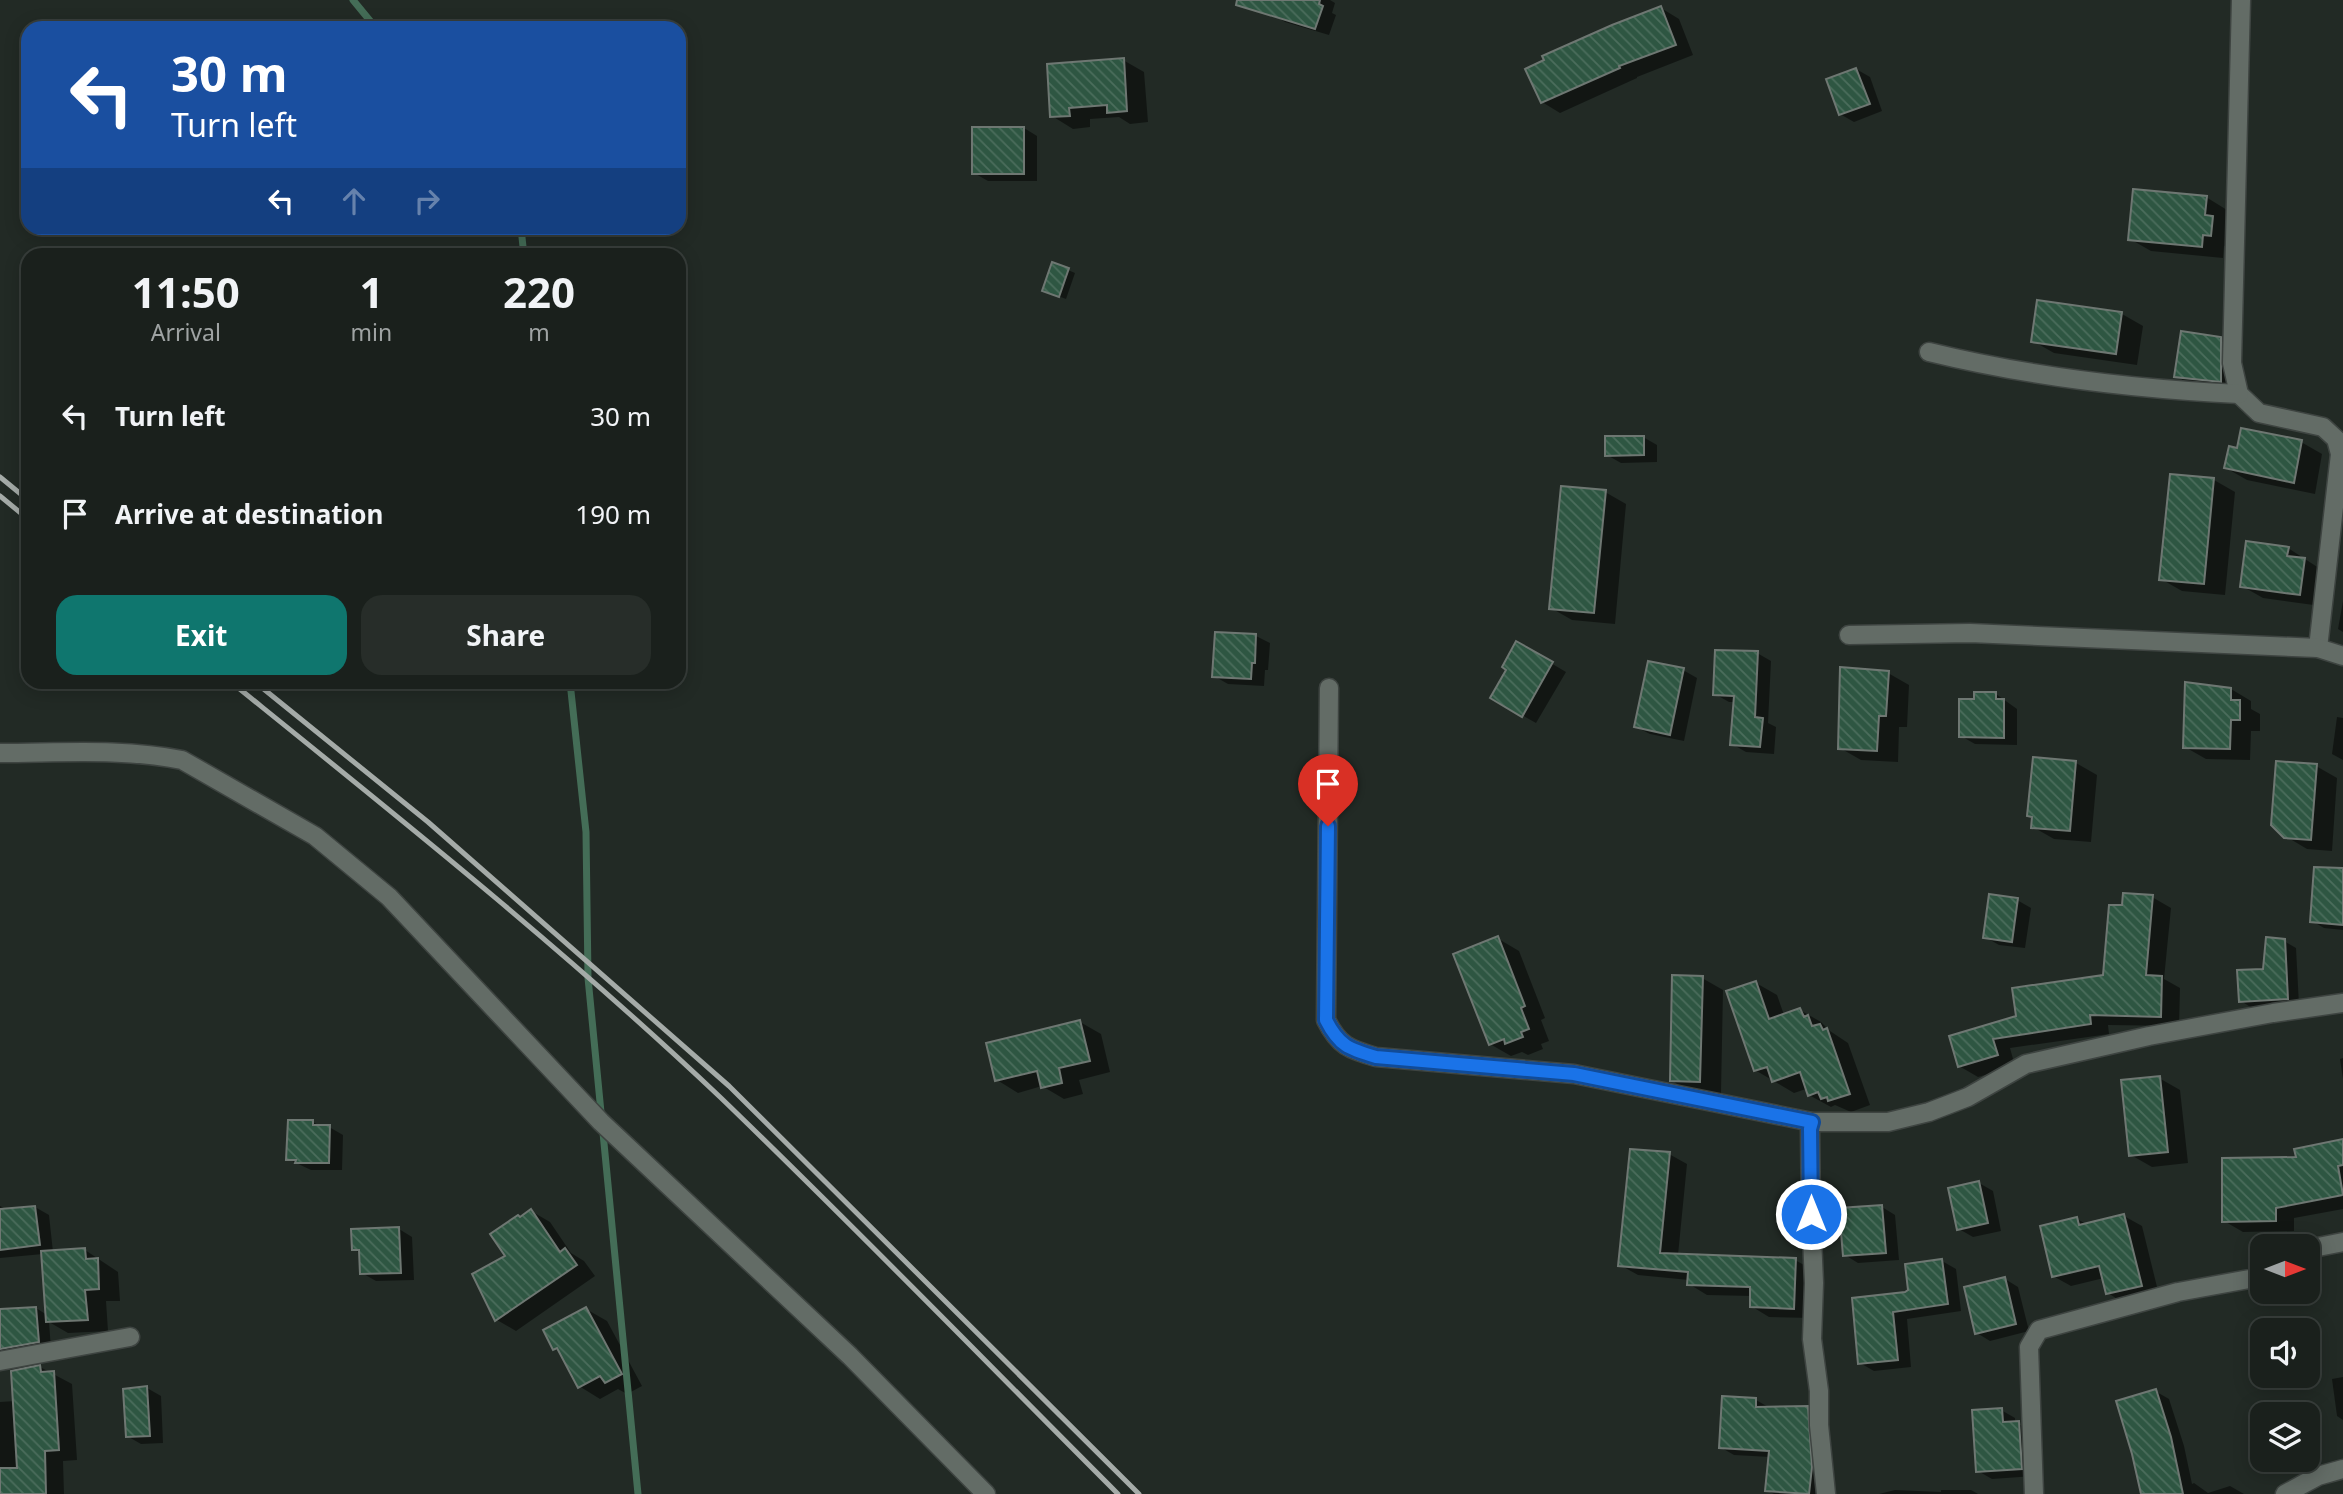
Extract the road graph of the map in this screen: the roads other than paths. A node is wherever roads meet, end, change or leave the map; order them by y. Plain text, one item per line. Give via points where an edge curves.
1 (2241, 0) edge
2 (1929, 352) dead end
3 (2239, 394) junction
4 (1849, 635) dead end
5 (2318, 648) junction
6 (2343, 656) edge
7 (1329, 688) dead end
8 (0, 753) edge
9 (2343, 1003) edge
10 (1812, 1122) junction
11 (2343, 1242) edge
12 (2320, 1247) edge
13 (2250, 1279) edge
14 (130, 1337) dead end
15 (0, 1361) edge
16 (2343, 1469) edge
17 (986, 1494) edge
18 (1826, 1494) edge
19 (2034, 1494) edge
20 (2285, 1494) edge

1 - 3 street via 2232,363
2 - 3 street via 1992,368 2123,386
3 - 5 street via 2259,413 2323,427 2336,439 2340,454
4 - 5 street via 1970,633
5 - 6 street
7 - 10 street via 1326,1020 1335,1037 1349,1049 1376,1057 1574,1074
8 - 17 street via 182,760 315,836 390,897 601,1122 850,1356
9 - 10 street via 2150,1036 2026,1064 1968,1097 1888,1122
10 - 18 street via 1812,1339
11 - 12 street
13 - 19 street via 2178,1292 2039,1330 2029,1347
14 - 15 street
16 - 20 street

